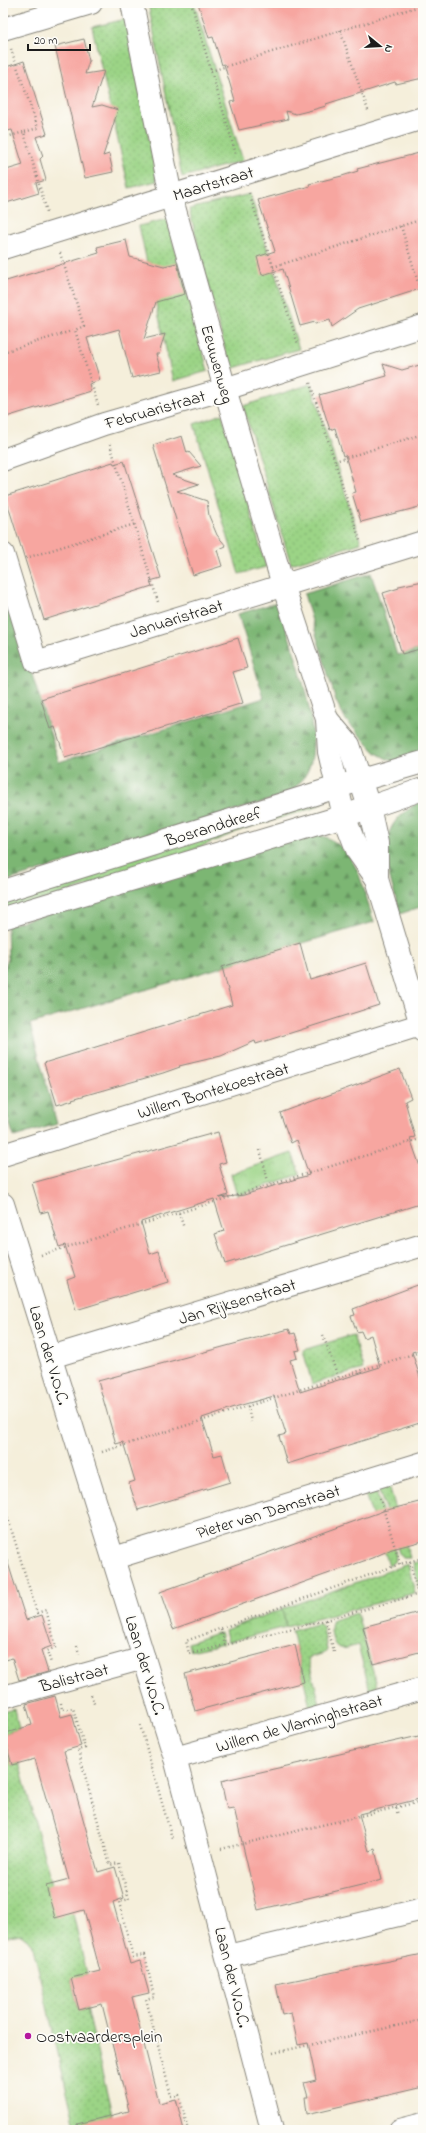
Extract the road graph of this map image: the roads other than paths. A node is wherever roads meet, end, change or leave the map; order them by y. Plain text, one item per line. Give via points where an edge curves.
1 (91, 3) edge
2 (132, 3) edge
3 (4, 29) edge
4 (423, 118) edge
5 (171, 196) junction
6 (3, 248) edge
7 (423, 326) edge
8 (225, 389) junction
9 (3, 460) edge
10 (423, 542) edge
11 (5, 559) edge
12 (283, 585) junction
13 (327, 719) junction
14 (423, 762) edge
15 (360, 780) junction
16 (337, 787) junction
17 (423, 789) edge
18 (369, 807) junction
19 (344, 816) junction
20 (377, 879) junction
21 (3, 891) edge
22 (3, 918) edge
23 (422, 1027) edge
24 (3, 1155) edge
25 (3, 1204) edge
26 (423, 1245) edge
27 (51, 1358) junction
28 (423, 1463) edge
29 (114, 1558) junction
30 (144, 1658) junction
31 (423, 1688) edge
32 (3, 1697) edge
33 (175, 1758) junction
34 (423, 1908) edge
35 (228, 1956) junction
36 (423, 2124) edge
37 (272, 2130) edge
38 (400, 2130) edge

1 - 3 street
2 - 5 street, Eeuwenweg
4 - 5 street, Maartstraat
5 - 6 street, Maartstraat
5 - 8 street, Eeuwenweg
7 - 8 street, Februaristraat
8 - 9 street, Februaristraat via 104,424
8 - 12 street, Eeuwenweg
10 - 12 street, Januaristraat
11 - 12 street, Januaristraat via 36,662
12 - 13 street, Eeuwenweg
13 - 15 street, Eeuwenweg via 349,745
13 - 16 street, Eeuwenweg via 329,752
14 - 15 street, Bosranddreef
15 - 16 street, Bosranddreef
15 - 18 street, Eeuwenweg
16 - 19 street, Eeuwenweg
16 - 21 street, Bosranddreef
17 - 18 street, Bosranddreef
18 - 19 street, Bosranddreef
18 - 20 street, Eeuwenweg via 377,843
19 - 20 street, Eeuwenweg via 358,852
19 - 22 street, Bosranddreef
20 - 23 street
23 - 24 street, Willem Bontekoestraat
25 - 27 street, Laan der V.O.C.
26 - 27 street, Jan Rijksenstraat
27 - 29 street, Laan der V.O.C.
28 - 29 street, Pieter van Damstraat
29 - 30 street, Laan der V.O.C.
30 - 32 street, Balistraat
30 - 33 street, Laan der V.O.C.
31 - 33 street, Willem de Vlaminghstraat
33 - 35 street, Laan der V.O.C.
34 - 35 street
35 - 37 street, Laan der V.O.C.
36 - 38 street

